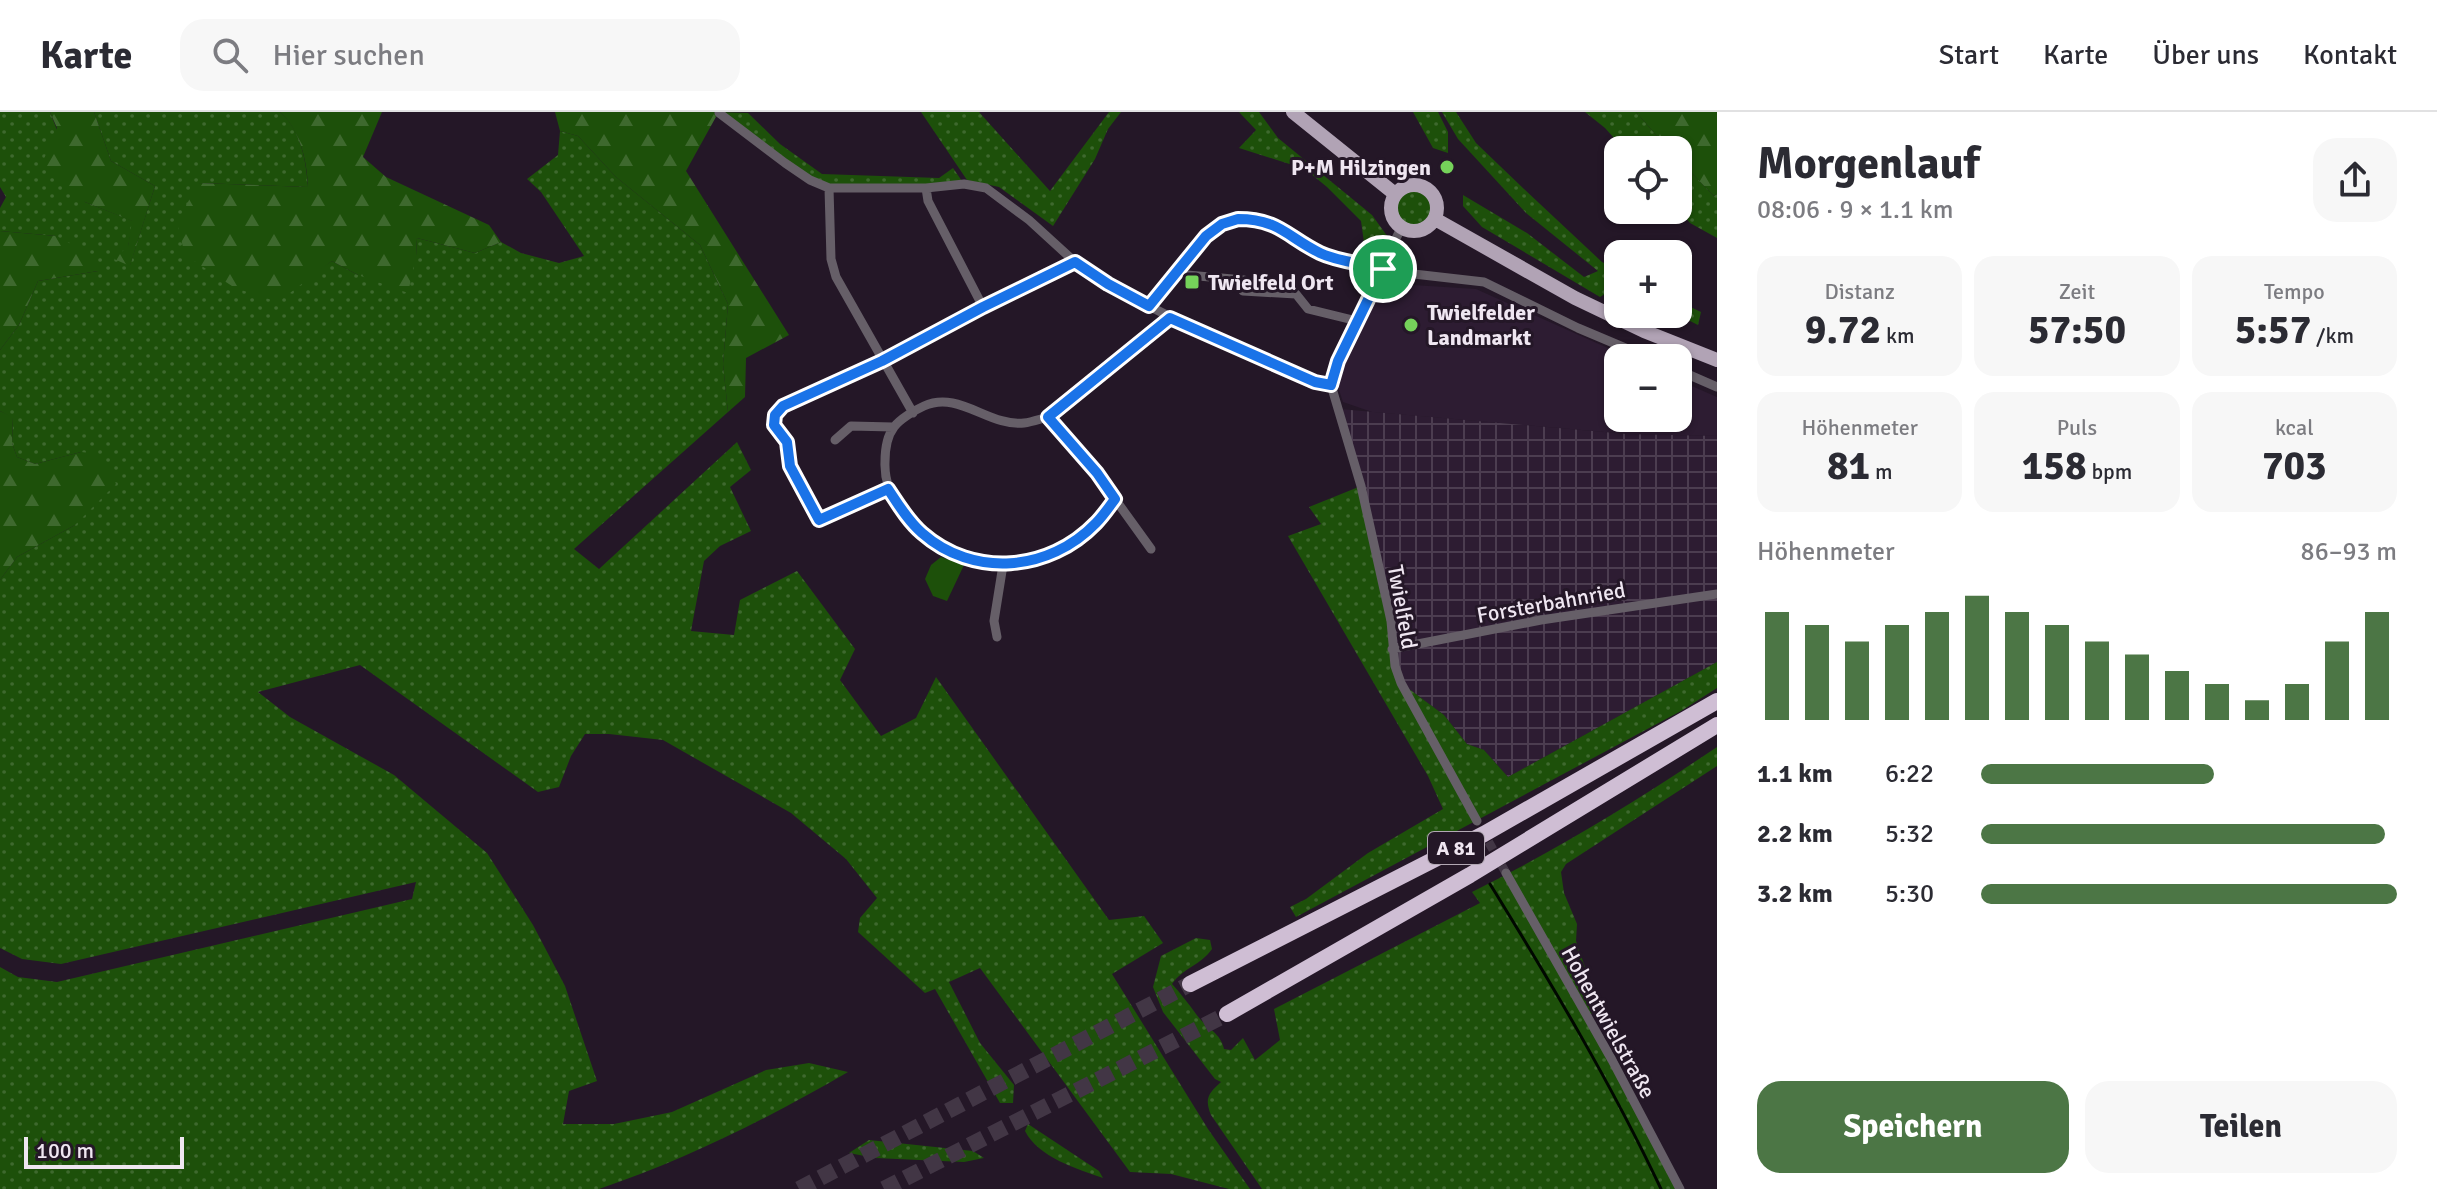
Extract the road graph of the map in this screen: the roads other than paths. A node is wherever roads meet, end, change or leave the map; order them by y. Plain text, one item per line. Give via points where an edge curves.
1 (1293, 112) edge
2 (719, 113) edge
3 (829, 188) junction
4 (926, 188) junction
5 (1395, 194) junction
6 (1435, 219) junction
7 (1401, 228) junction
8 (1075, 262) junction
9 (1383, 269) junction
10 (1187, 275) dead end
11 (1149, 306) junction
12 (983, 307) junction
13 (1170, 318) junction
14 (1357, 321) junction
15 (1616, 344) edge
16 (1717, 360) edge
17 (882, 361) junction
18 (1692, 376) edge
19 (1331, 385) junction
20 (1717, 387) edge
21 (913, 413) junction
22 (1048, 417) junction
23 (893, 427) junction
24 (835, 440) dead end
25 (888, 489) junction
26 (1115, 499) junction
27 (1151, 549) dead end
28 (1003, 565) junction
29 (1717, 594) edge
30 (997, 637) dead end
31 (1392, 649) junction
32 (1717, 701) edge
33 (1717, 725) edge
34 (1477, 821) tunnel mouth
35 (1506, 873) tunnel mouth
36 (1190, 984) tunnel mouth
37 (1227, 1014) tunnel mouth
38 (1680, 1189) edge

1 - 5 main road
2 - 3 street via 785,163
3 - 4 street
3 - 17 street via 833,268
4 - 8 street via 986,188
4 - 12 street
5 - 6 main road via 1415,185 1428,190 1436,201
5 - 7 main road via 1391,212
6 - 7 main road via 1420,231
6 - 16 main road via 1575,298
7 - 9 street
8 - 11 street
8 - 12 street
9 - 11 street via 1319,253 1276,225 1238,219 1206,236
9 - 14 street
9 - 15 street via 1484,282
10 - 14 street via 1244,280 1243,291 1296,294 1308,309
11 - 13 street
12 - 17 street
13 - 19 street
13 - 22 street
14 - 19 street
17 - 21 street
17 - 25 street via 783,406 774,425 787,442 790,466 819,520
18 - 20 street
19 - 31 street, Twielfeld via 1361,486 1391,621
21 - 22 street via 946,401 1022,424
21 - 23 street
22 - 26 street
23 - 24 street via 851,426
23 - 25 street via 885,449
25 - 28 street via 922,533 975,562
26 - 27 street
26 - 28 street via 1067,546 1030,562
28 - 30 street via 994,621
29 - 31 street, Forsterbahnried
31 - 34 street, Twielfeld via 1401,683
32 - 36 highway, A 81 via 1484,834
33 - 37 highway, A 81
35 - 38 street, Hohentwielstraße

